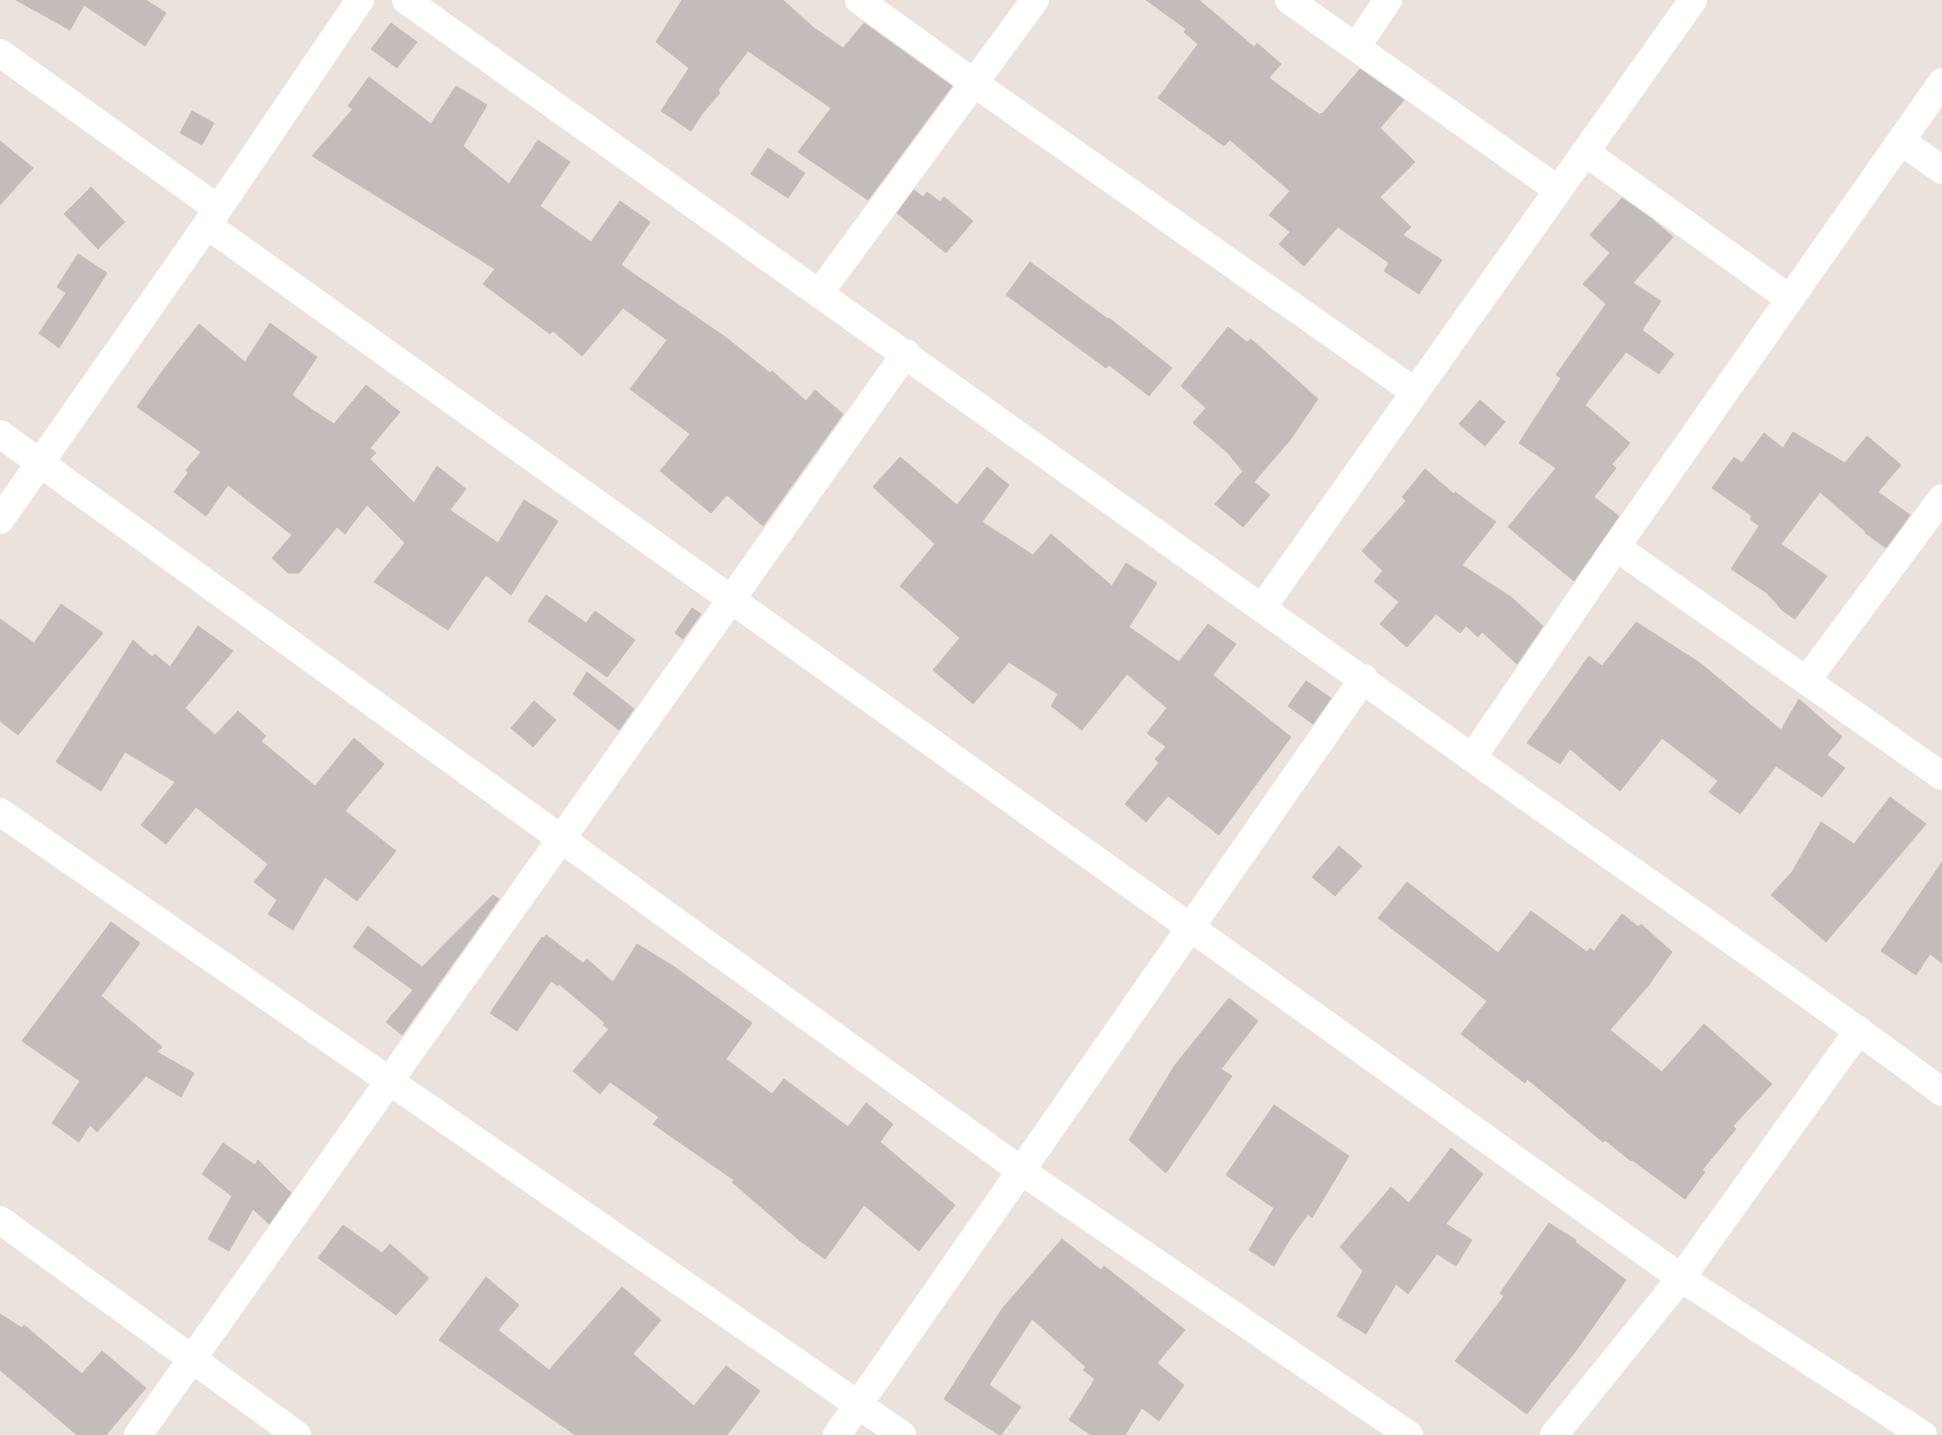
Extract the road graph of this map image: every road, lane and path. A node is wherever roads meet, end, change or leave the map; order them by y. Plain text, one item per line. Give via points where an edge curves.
1 (360, 0) edge
2 (406, 0) edge
3 (859, 0) edge
4 (1035, 0) edge
5 (1289, 0) edge
6 (1388, 0) edge
7 (1693, 0) edge
8 (1356, 47) junction
9 (0, 53) edge
10 (1942, 82) edge
11 (974, 83) junction
12 (1901, 141) junction
13 (1585, 152) junction
14 (1942, 170) edge
15 (1558, 190) junction
16 (212, 217) junction
17 (820, 292) junction
18 (1790, 299) junction
19 (906, 354) junction
20 (1415, 392) junction
21 (0, 434) edge
22 (40, 463) junction
23 (1942, 498) edge
24 (0, 520) edge
25 (1616, 548) junction
26 (730, 599) junction
27 (1262, 608) junction
28 (1364, 678) junction
29 (1806, 681) junction
30 (1472, 758) junction
31 (1942, 776) edge
32 (0, 812) edge
33 (561, 838) junction
34 (1190, 927) junction
35 (1859, 1030) junction
36 (390, 1082) junction
37 (1942, 1092) edge
38 (1020, 1170) junction
39 (0, 1220) edge
40 (1681, 1278) junction
41 (192, 1359) junction
42 (858, 1405) junction
43 (138, 1435) edge
44 (297, 1435) edge
45 (837, 1435) edge
46 (902, 1435) edge
47 (1409, 1435) edge
48 (1554, 1435) edge
49 (1923, 1435) edge

1 - 16 street
2 - 17 street
3 - 11 street
4 - 11 street
5 - 8 street
6 - 8 street
7 - 13 street
8 - 15 street
9 - 16 street
10 - 12 street
11 - 17 street
11 - 20 street
12 - 14 street
12 - 18 street
13 - 15 street
13 - 18 street
15 - 20 street
16 - 22 street
16 - 26 street
17 - 19 street
18 - 25 street
19 - 26 street
19 - 27 street
20 - 27 street
21 - 22 street
22 - 24 street
22 - 33 street
23 - 29 street
25 - 29 street
25 - 30 street
26 - 33 street
26 - 34 street
27 - 28 street
28 - 30 street
28 - 34 street
29 - 31 street
30 - 35 street
32 - 36 street
33 - 36 street
33 - 38 street
34 - 38 street
34 - 40 street
35 - 37 street
35 - 40 street
36 - 41 street
36 - 42 street
38 - 42 street
38 - 47 street
39 - 41 street
40 - 48 street
40 - 49 street
41 - 43 street
41 - 44 street
42 - 45 street
42 - 46 street

